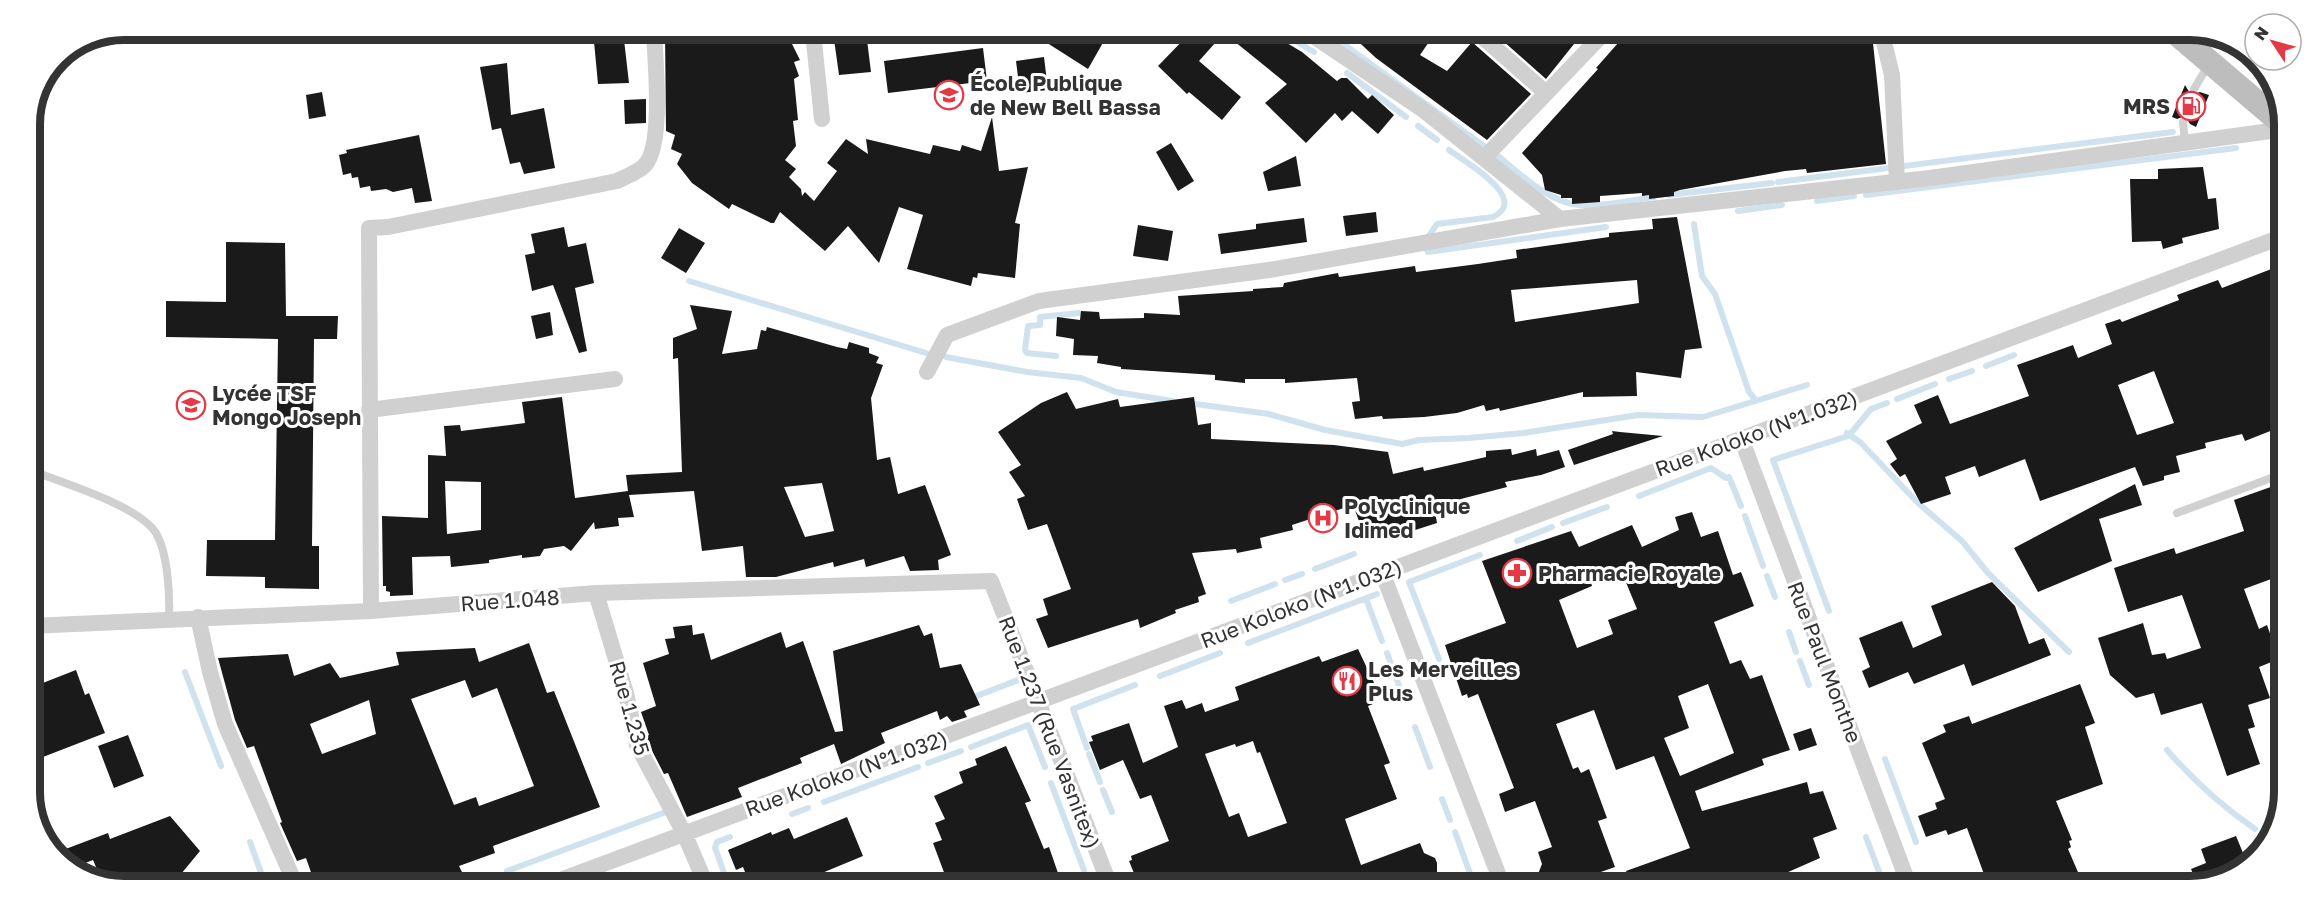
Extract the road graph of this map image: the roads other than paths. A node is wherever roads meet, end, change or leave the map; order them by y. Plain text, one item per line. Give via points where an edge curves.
1 (654, 40) edge
2 (814, 40) edge
3 (1320, 40) edge
4 (1486, 40) edge
5 (1598, 40) edge
6 (1883, 40) edge
7 (2184, 40) edge
8 (2210, 63) junction
9 (2194, 89) dead end
10 (1545, 92) junction
11 (2274, 118) edge
12 (822, 119) dead end
13 (2183, 122) dead end
14 (2274, 130) edge
15 (2185, 143) junction
16 (1485, 157) junction
17 (1897, 182) junction
18 (1560, 219) junction
19 (2274, 241) edge
20 (927, 372) dead end
21 (615, 379) dead end
22 (369, 410) junction
23 (1741, 438) junction
24 (41, 474) edge
25 (2274, 477) edge
26 (2177, 513) dead end
27 (1382, 572) junction
28 (991, 581) joint
29 (597, 593) junction
30 (371, 611) junction
31 (198, 617) junction
32 (169, 619) junction
33 (41, 625) edge
34 (1038, 702) junction
35 (684, 833) junction
36 (292, 876) edge
37 (571, 876) edge
38 (702, 876) edge
39 (1106, 876) edge
40 (1499, 876) edge
41 (1906, 876) edge

1 - 22 street via 655,141 646,165 617,182 369,228
2 - 12 street
3 - 16 street via 1413,102
4 - 10 street
5 - 10 street
6 - 17 street via 1892,75
7 - 8 main road
8 - 9 lane
8 - 11 main road
10 - 16 street
13 - 15 lane
14 - 15 street
15 - 17 street
16 - 18 street
17 - 18 street
18 - 20 street via 1269,270 1039,301 946,335
19 - 23 street, Rue Koloko (N°1.032)
21 - 22 street
22 - 30 street
23 - 27 street, Rue Koloko (N°1.032)
23 - 41 street, Rue Paul Monthe
24 - 32 lane via 134,511 156,534 170,583
25 - 26 lane
27 - 34 street, Rue Koloko (N°1.032)
27 - 40 street
28 - 29 street, Rue 1.048
28 - 34 street, Rue 1.237 (Rue Vasnitex)
29 - 30 street, Rue 1.048
29 - 35 street, Rue 1.235 via 637,745
30 - 31 street, Rue 1.048
31 - 32 street, Rue 1.048
31 - 36 street via 225,724
32 - 33 street, Rue 1.048
34 - 35 street, Rue Koloko (N°1.032)
34 - 39 street, Rue 1.237 (Rue Vasnitex)
35 - 37 street, Rue Koloko (N°1.032)
35 - 38 street, Rue 1.235

